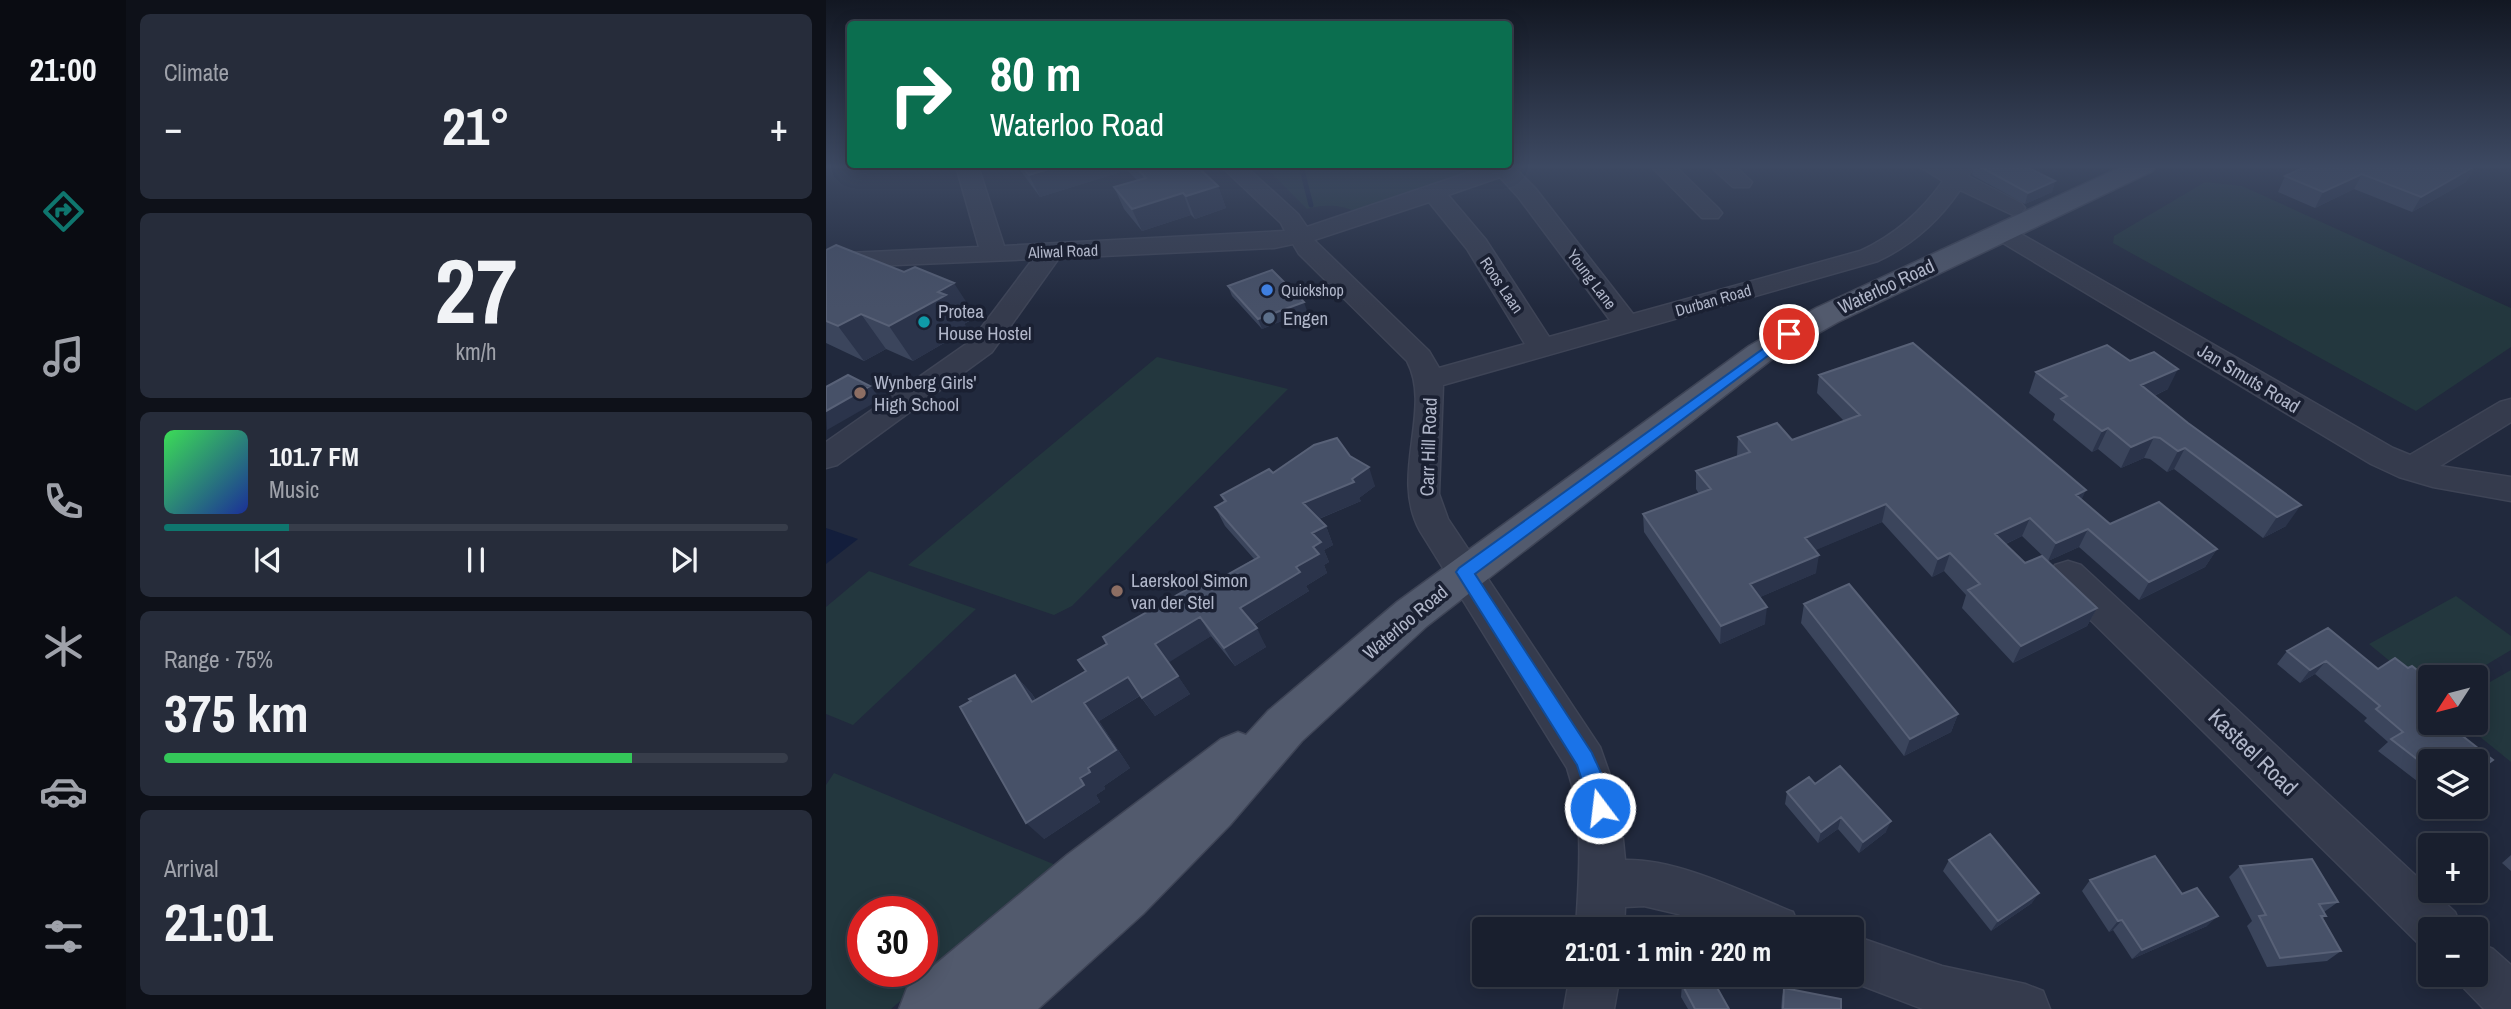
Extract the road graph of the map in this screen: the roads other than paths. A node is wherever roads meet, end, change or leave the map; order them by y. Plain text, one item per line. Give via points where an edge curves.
1 (981, 213) edge
2 (1284, 213) edge
3 (1369, 213) edge
4 (1453, 213) edge
5 (1542, 213) edge
6 (1927, 213) edge
7 (2000, 213) edge
8 (2025, 213) edge
9 (2007, 220) junction
10 (1300, 235) junction
11 (1051, 252) junction
12 (990, 255) junction
13 (826, 261) edge
14 (1627, 324) junction
15 (1541, 348) junction
16 (1429, 380) junction
17 (2511, 409) edge
18 (826, 457) edge
19 (2410, 469) junction
20 (2511, 489) edge
21 (1465, 572) junction
22 (2068, 575) dead end
23 (1284, 726) junction
24 (1603, 884) junction
25 (1601, 917) edge
26 (1744, 917) edge
27 (2425, 917) edge
28 (1864, 962) edge
29 (2488, 978) edge
30 (1593, 987) edge
31 (2511, 1000) edge
32 (928, 1009) edge
33 (995, 1009) edge
34 (1589, 1009) edge
35 (2025, 1009) edge

1 - 12 street via 993,251
2 - 10 street, Carr Hill Road
3 - 10 street, Aliwal Road
4 - 15 street, Roos Laan
5 - 14 street, Young Lane
6 - 14 street, Durban Road via 1908,236 1891,247
7 - 9 street, Jan Smuts Road
8 - 9 main road, Waterloo Road
9 - 19 street, Jan Smuts Road via 2369,449
9 - 21 main road, Waterloo Road via 1789,334
10 - 11 street, Aliwal Road via 1274,242
10 - 16 street, Carr Hill Road via 1337,279 1411,348
11 - 12 street, Aliwal Road
11 - 18 street via 982,346
12 - 13 street, Aliwal Road
14 - 15 street, Durban Road
15 - 16 street, Durban Road
16 - 21 street, Carr Hill Road via 1423,494 1432,522
17 - 19 street
19 - 20 street, Jan Smuts Road
21 - 23 main road, Waterloo Road
21 - 24 street, Carr Hill Road via 1585,760 1600,808
22 - 27 street, Kasteel Road
23 - 32 main road, Waterloo Road via 1199,783
23 - 33 main road, Waterloo Road via 1222,798 1143,876
24 - 25 street, Carr Hill Road
24 - 26 street via 1644,883 1667,888
28 - 35 street via 1930,987
29 - 31 street
30 - 34 street

